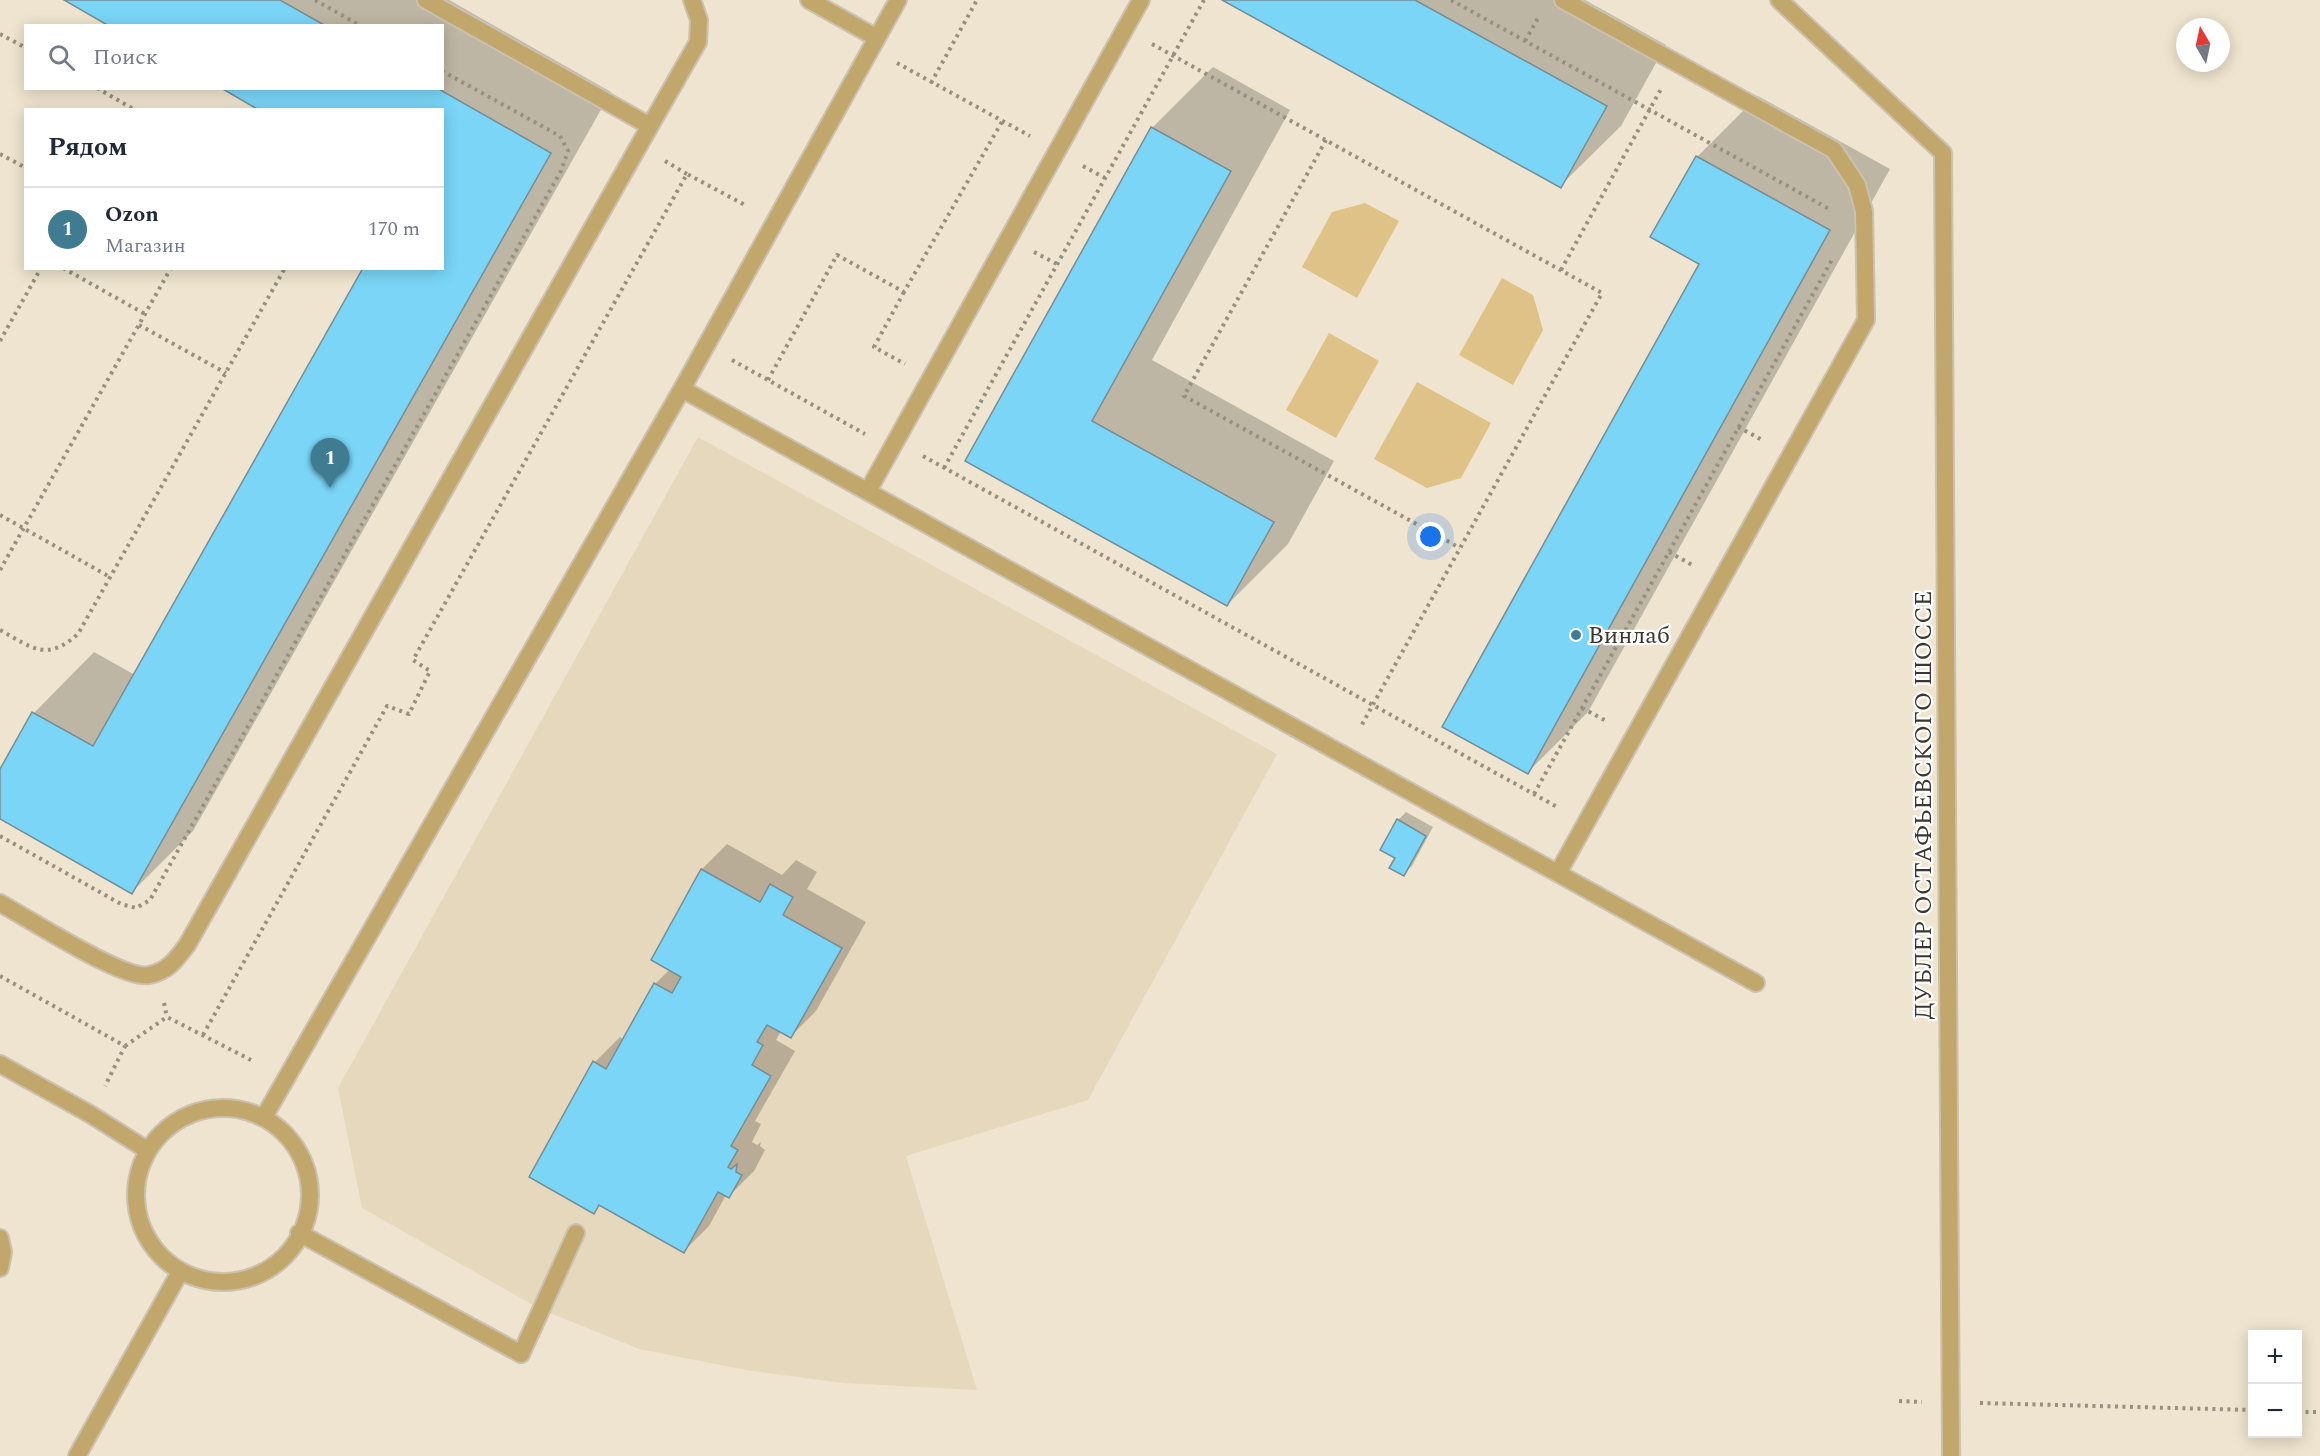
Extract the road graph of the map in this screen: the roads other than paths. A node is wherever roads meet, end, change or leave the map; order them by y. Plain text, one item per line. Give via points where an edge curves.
1 (426, 0) edge
2 (692, 0) edge
3 (809, 0) edge
4 (898, 0) edge
5 (1141, 0) edge
6 (1563, 0) edge
7 (1779, 0) edge
8 (877, 38) junction
9 (650, 126) junction
10 (682, 389) junction
11 (868, 491) junction
12 (1558, 873) junction
13 (0, 903) edge
14 (1756, 982) dead end
15 (0, 1064) edge
16 (264, 1117) junction
17 (147, 1150) junction
18 (299, 1233) junction
19 (576, 1233) dead end
20 (0, 1239) edge
21 (0, 1268) edge
22 (180, 1272) junction
23 (77, 1456) edge
24 (1951, 1456) edge

1 - 9 street
2 - 9 street via 699,20 698,42
3 - 8 street
4 - 8 street
5 - 11 street
6 - 12 street via 1834,150 1857,185 1864,212 1866,320
7 - 24 street, ДУБЛЕР ОСТАФЬЕВСКОГО ШОССЕ via 1943,153
8 - 10 street
9 - 13 street via 199,924 171,967 146,976 121,970
10 - 11 street
10 - 16 street
11 - 12 street
12 - 14 street
15 - 17 street
16 - 17 street via 241,1109 214,1108 188,1115 164,1130
16 - 18 street via 286,1135 301,1155 308,1178 310,1203
17 - 22 street via 136,1179 136,1209 146,1238
18 - 19 street via 521,1354
18 - 22 street via 292,1248 274,1266 252,1277 228,1282 203,1280
20 - 21 street
22 - 23 street

